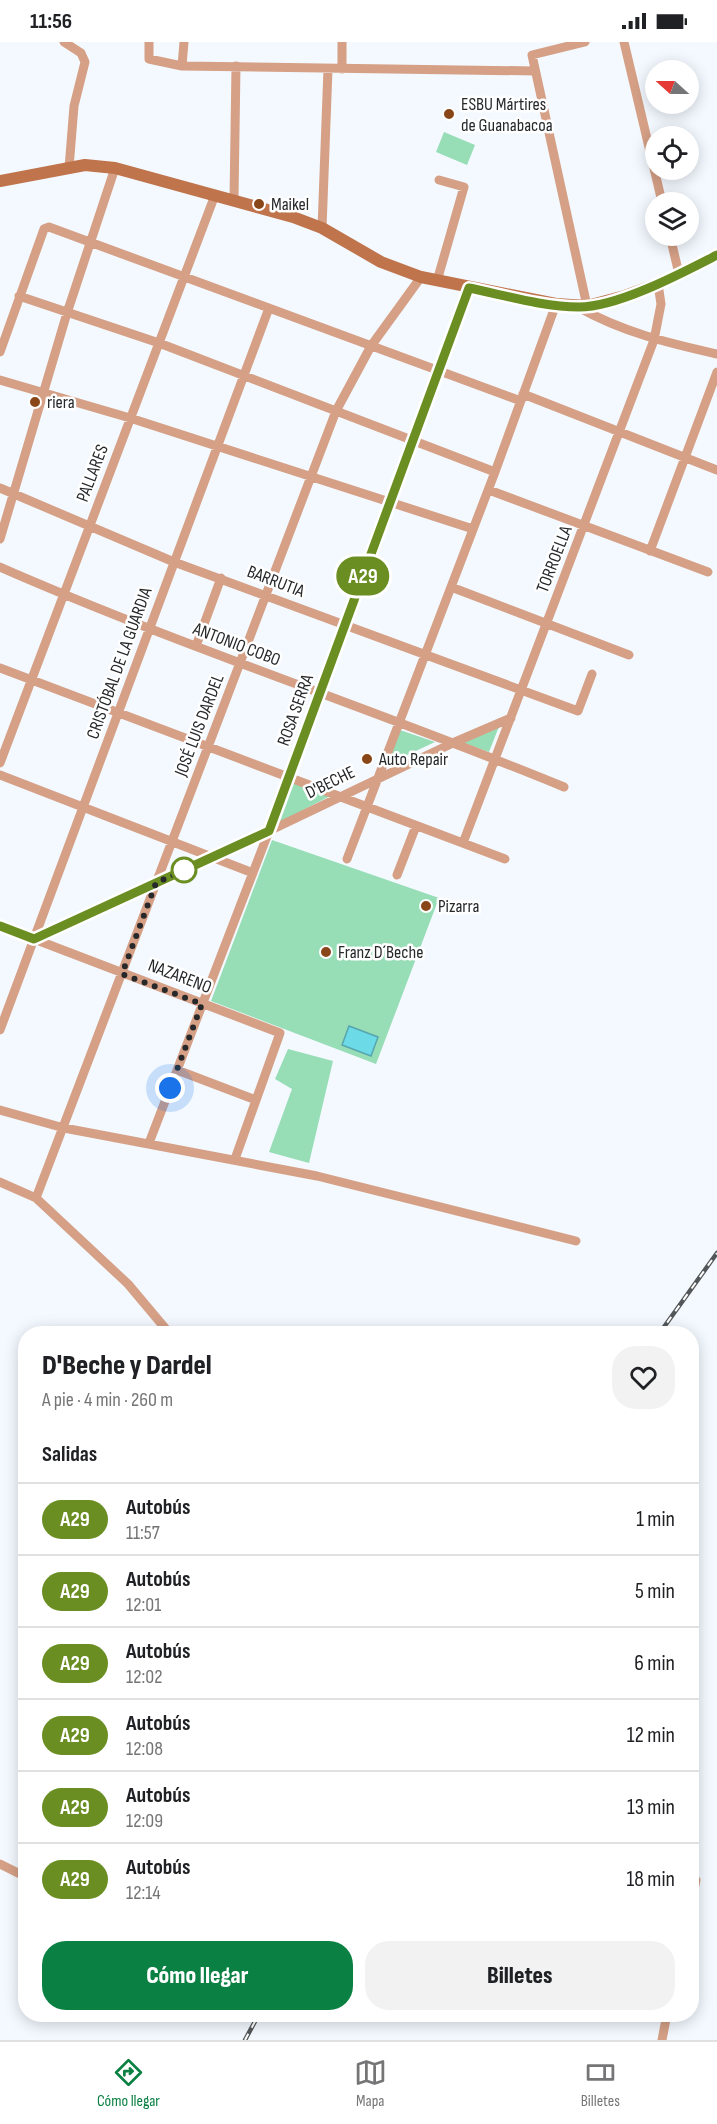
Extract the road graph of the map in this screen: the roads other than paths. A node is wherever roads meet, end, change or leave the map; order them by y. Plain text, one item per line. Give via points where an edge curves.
1 (64, 42) edge
2 (149, 42) edge
3 (184, 42) edge
4 (342, 42) edge
5 (585, 42) edge
6 (624, 42) edge
7 (182, 66) junction
8 (236, 66) junction
9 (328, 69) junction
10 (342, 69) junction
11 (535, 71) junction
12 (69, 168) junction
13 (115, 168) junction
14 (439, 180) dead end
15 (0, 182) edge
16 (660, 192) edge
17 (215, 195) junction
18 (234, 200) junction
19 (322, 228) junction
20 (90, 241) junction
21 (672, 246) edge
22 (717, 255) edge
23 (679, 274) junction
24 (184, 276) junction
25 (421, 277) junction
26 (437, 281) junction
27 (658, 284) junction
28 (469, 288) junction
29 (18, 296) junction
30 (556, 304) junction
31 (583, 307) junction
32 (269, 308) junction
33 (67, 313) junction
34 (654, 340) junction
35 (159, 343) junction
36 (371, 346) junction
37 (0, 352) edge
38 (717, 354) edge
39 (439, 371) junction
40 (717, 372) edge
41 (243, 377) junction
42 (0, 380) edge
43 (43, 393) junction
44 (522, 398) junction
45 (336, 411) junction
46 (130, 418) junction
47 (620, 432) junction
48 (414, 440) junction
49 (217, 447) junction
50 (684, 458) junction
51 (717, 470) edge
52 (495, 472) junction
53 (311, 478) junction
54 (0, 488) edge
55 (489, 490) junction
56 (14, 494) junction
57 (390, 503) junction
58 (584, 524) junction
59 (89, 528) junction
60 (473, 529) junction
61 (0, 539) edge
62 (650, 551) junction
63 (174, 562) junction
64 (0, 567) edge
65 (708, 572) dead end
66 (221, 578) junction
67 (451, 587) junction
68 (63, 595) junction
69 (266, 595) junction
70 (547, 624) junction
71 (345, 625) junction
72 (150, 628) junction
73 (196, 646) junction
74 (425, 654) junction
75 (629, 655) dead end
76 (240, 662) junction
77 (0, 668) edge
78 (592, 674) dead end
79 (31, 680) junction
80 (523, 690) junction
81 (320, 694) junction
82 (118, 714) junction
83 (511, 718) junction
84 (399, 722) junction
85 (455, 742) junction
86 (208, 747) junction
87 (495, 759) junction
88 (0, 763) edge
89 (0, 776) edge
90 (289, 778) junction
91 (377, 779) junction
92 (564, 787) dead end
93 (340, 798) junction
94 (82, 808) junction
95 (366, 808) junction
96 (416, 826) junction
97 (269, 831) junction
98 (173, 842) junction
99 (463, 843) junction
100 (212, 858) junction
101 (505, 858) dead end
102 (347, 859) dead end
103 (253, 873) junction
104 (397, 875) dead end
105 (156, 883) junction
106 (0, 926) edge
107 (34, 939) junction
108 (122, 974) junction
109 (202, 1004) junction
110 (0, 1030) edge
111 (177, 1070) junction
112 (256, 1100) junction
113 (0, 1110) edge
114 (64, 1128) junction
115 (149, 1143) junction
116 (235, 1159) junction
117 (0, 1182) edge
118 (36, 1198) junction
119 (576, 1241) dead end
120 (163, 1326) edge
121 (0, 1864) edge
122 (18, 1873) edge
123 (665, 2022) edge
124 (662, 2040) edge

1 - 12 street via 81,53 85,62 74,106
2 - 7 street via 148,59
3 - 7 street
4 - 10 street
5 - 11 street via 532,55
6 - 16 street
7 - 8 street
8 - 9 street
8 - 18 street
9 - 10 street
9 - 19 street
10 - 11 street
11 - 31 street
12 - 13 street
12 - 15 street
13 - 17 street
13 - 20 street
14 - 26 street via 464,187
17 - 18 street
17 - 24 street, PALLARES
18 - 19 street
19 - 25 street via 381,262
20 - 24 street
20 - 29 street via 46,227
20 - 33 street
21 - 23 street
22 - 23 street
23 - 27 street
24 - 32 street
24 - 35 street, PALLARES
25 - 26 street
25 - 36 street, JOSÉ LUIS DARDEL
26 - 28 street
27 - 31 street
27 - 34 street, TORROELLA via 661,304
28 - 30 street
28 - 39 street, ROSA SERRA
29 - 33 street
29 - 37 street
30 - 31 street
30 - 44 street
31 - 34 street via 600,319
32 - 36 street
32 - 41 street, CRISTÓBAL DE LA GUARDIA
33 - 35 street
33 - 43 street
34 - 38 street
34 - 47 street, TORROELLA
35 - 41 street
35 - 46 street, PALLARES
36 - 39 street
36 - 45 street, JOSÉ LUIS DARDEL
39 - 44 street
39 - 48 street, ROSA SERRA
40 - 50 street
41 - 45 street
41 - 49 street, CRISTÓBAL DE LA GUARDIA
42 - 43 street
43 - 46 street
43 - 56 street
44 - 47 street
44 - 52 street
45 - 48 street
45 - 53 street, JOSÉ LUIS DARDEL
46 - 49 street
46 - 59 street, PALLARES
47 - 50 street
47 - 58 street, TORROELLA
48 - 52 street
48 - 57 street, ROSA SERRA
49 - 53 street
49 - 63 street, CRISTÓBAL DE LA GUARDIA
50 - 51 street
50 - 62 street
52 - 55 street
53 - 57 street
53 - 69 street, JOSÉ LUIS DARDEL
54 - 56 street, BARRUTIA
55 - 58 street
55 - 60 street
56 - 59 street, BARRUTIA
56 - 61 street
57 - 60 street
57 - 71 street, ROSA SERRA
58 - 62 street
58 - 70 street, TORROELLA
59 - 63 street, BARRUTIA
59 - 68 street, PALLARES
60 - 67 street
62 - 65 street
63 - 66 street, BARRUTIA
63 - 72 street, CRISTÓBAL DE LA GUARDIA
64 - 68 street, ANTONIO COBO
66 - 69 street, BARRUTIA
66 - 73 street
67 - 70 street
67 - 74 street
68 - 72 street, ANTONIO COBO
68 - 79 street, PALLARES
69 - 71 street, BARRUTIA
69 - 76 street, JOSÉ LUIS DARDEL
70 - 75 street
70 - 80 street, TORROELLA
71 - 74 street, BARRUTIA
71 - 81 street, ROSA SERRA
72 - 73 street, ANTONIO COBO
72 - 82 street, CRISTÓBAL DE LA GUARDIA
73 - 76 street, ANTONIO COBO
74 - 80 street, BARRUTIA
74 - 84 street
76 - 81 street, ANTONIO COBO
76 - 86 street, JOSÉ LUIS DARDEL
77 - 79 street
78 - 80 street, BARRUTIA via 578,711
79 - 82 street
79 - 88 street, PALLARES
80 - 83 street, TORROELLA
81 - 84 street, ANTONIO COBO
81 - 90 street, ROSA SERRA
82 - 86 street
82 - 94 street, CRISTÓBAL DE LA GUARDIA
83 - 85 street, D'BECHE
83 - 87 street, TORROELLA
84 - 85 street, ANTONIO COBO
84 - 91 street
85 - 87 street, ANTONIO COBO
85 - 91 street, D'BECHE
86 - 90 street
86 - 98 street, JOSÉ LUIS DARDEL
87 - 92 street, ANTONIO COBO
87 - 99 street, TORROELLA
89 - 94 street
90 - 93 street
90 - 97 street, ROSA SERRA
91 - 93 street, D'BECHE
91 - 95 street
93 - 95 street
93 - 97 street, D'BECHE
94 - 98 street
94 - 107 street, CRISTÓBAL DE LA GUARDIA
95 - 96 street
95 - 102 street
96 - 99 street
96 - 104 street
97 - 100 street, D'BECHE
97 - 103 street, ROSA SERRA
98 - 100 street
98 - 105 street, JOSÉ LUIS DARDEL
99 - 101 street
100 - 103 street
100 - 105 street, D'BECHE
103 - 109 street, ROSA SERRA
105 - 107 street, D'BECHE
105 - 108 street, JOSÉ LUIS DARDEL
106 - 107 street, NAZARENO
107 - 108 street, NAZARENO
107 - 110 street, CRISTÓBAL DE LA GUARDIA
108 - 109 street, NAZARENO
108 - 114 street, JOSÉ LUIS DARDEL
109 - 111 street, ROSA SERRA
109 - 112 street, NAZARENO via 279,1033
111 - 112 street
111 - 115 street, ROSA SERRA
112 - 116 street
113 - 114 street
114 - 115 street
114 - 118 street, JOSÉ LUIS DARDEL
115 - 116 street
116 - 119 street
117 - 118 street
118 - 120 street via 128,1284
121 - 122 street
123 - 124 street

